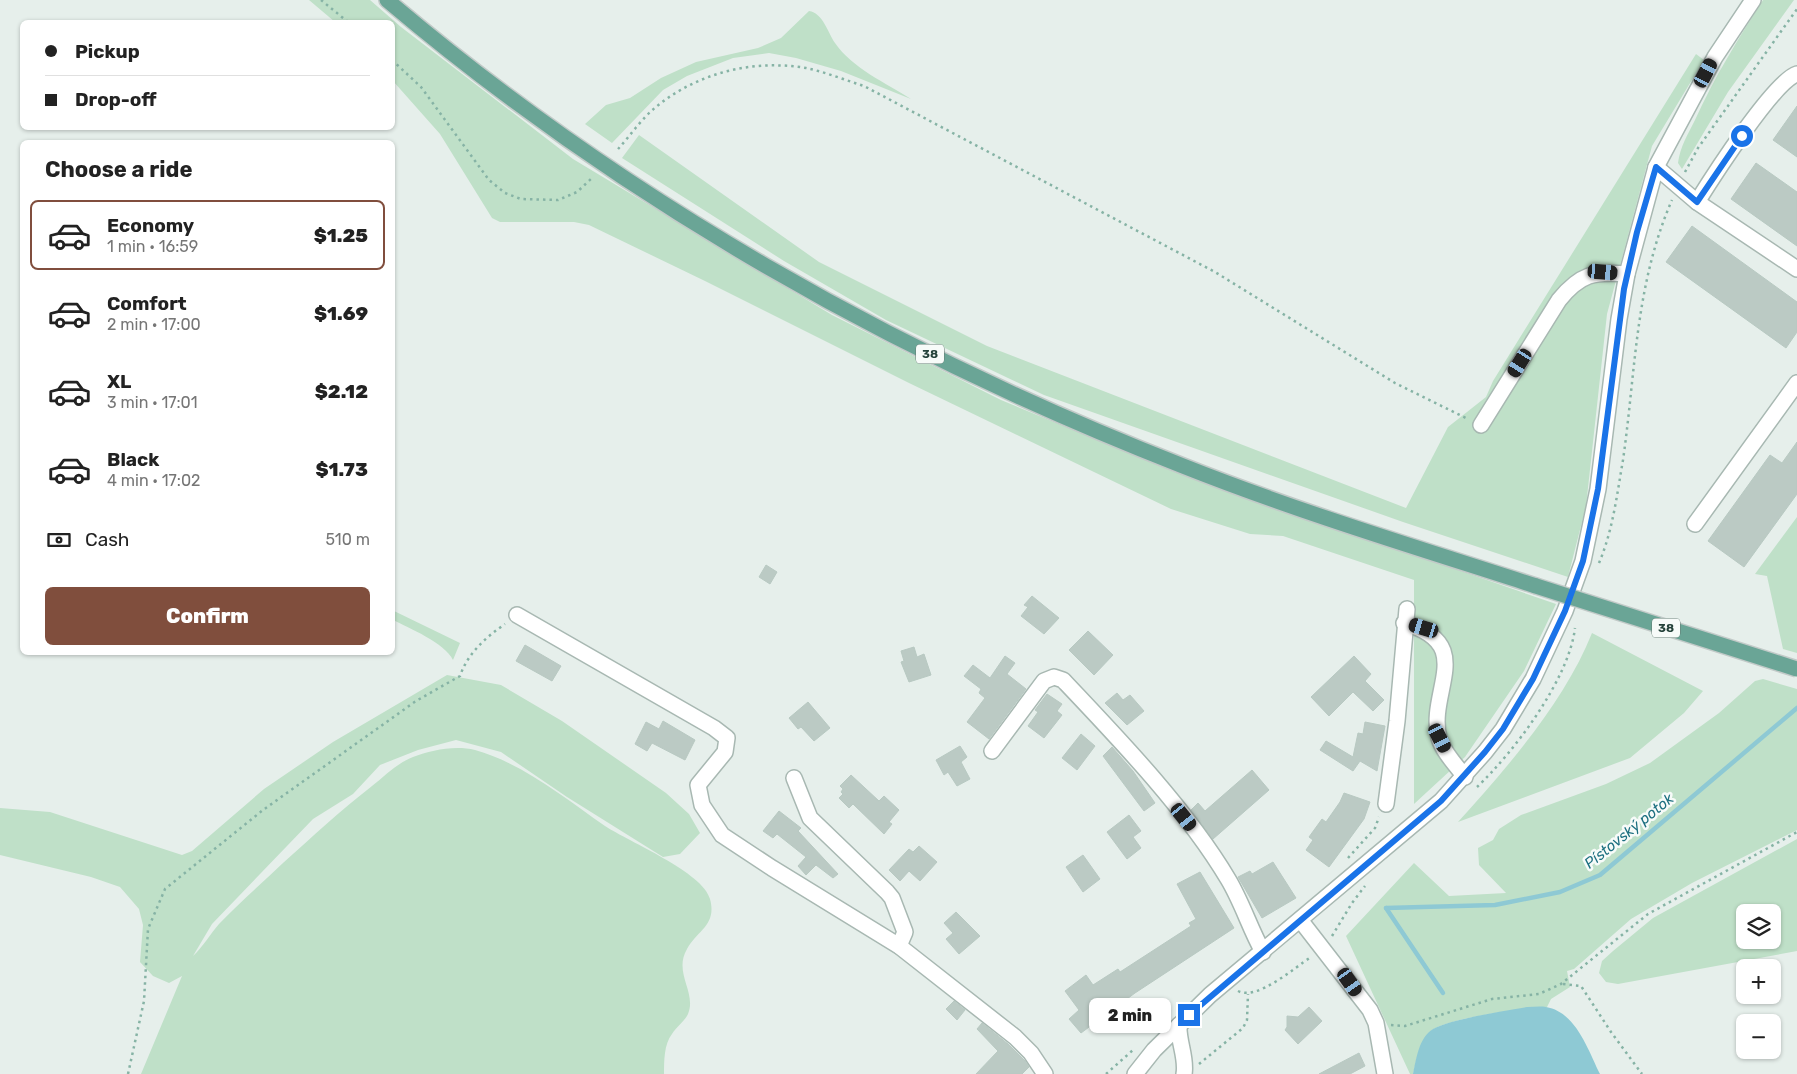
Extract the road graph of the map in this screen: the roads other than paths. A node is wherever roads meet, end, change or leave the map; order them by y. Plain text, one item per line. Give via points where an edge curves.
1 (387, 0) edge
2 (1753, 0) edge
3 (1797, 74) edge
4 (1656, 167) junction
5 (1697, 202) junction
6 (1797, 269) edge
7 (1627, 274) junction
8 (1797, 382) edge
9 (1481, 425) road end
10 (1695, 524) dead end
11 (517, 615) road end
12 (1797, 669) edge
13 (992, 751) dead end
14 (1464, 777) junction
15 (794, 778) dead end
16 (1386, 804) dead end
17 (1301, 921) junction
18 (899, 946) junction
19 (1263, 952) junction
20 (1179, 1025) junction
21 (1185, 1071) edge
22 (1142, 1072) edge
23 (1046, 1074) edge
24 (1385, 1074) edge

1 - 12 main road, 38, bridge via 491,83 582,149 696,224 882,330 1053,412 1185,467 1354,527
2 - 4 street via 1715,57
3 - 5 street via 1782,85 1751,123
4 - 5 street
4 - 7 street
5 - 6 street
7 - 9 street via 1603,272 1571,285
7 - 14 street via 1598,489 1583,561 1565,611 1533,679 1503,729
8 - 10 street
11 - 18 street via 727,738 725,752 698,785 702,805 722,835
13 - 19 street via 1044,681 1054,677 1063,680 1102,721 1203,841 1229,881
14 - 16 street via 1440,738 1438,722 1445,659 1442,647 1433,634 1406,616
14 - 17 street via 1441,801
15 - 18 street via 810,818 892,898 905,932
17 - 19 street
17 - 24 street via 1350,982 1376,1023
18 - 23 street via 1014,1037 1031,1052
19 - 20 street
20 - 21 street
20 - 22 street

